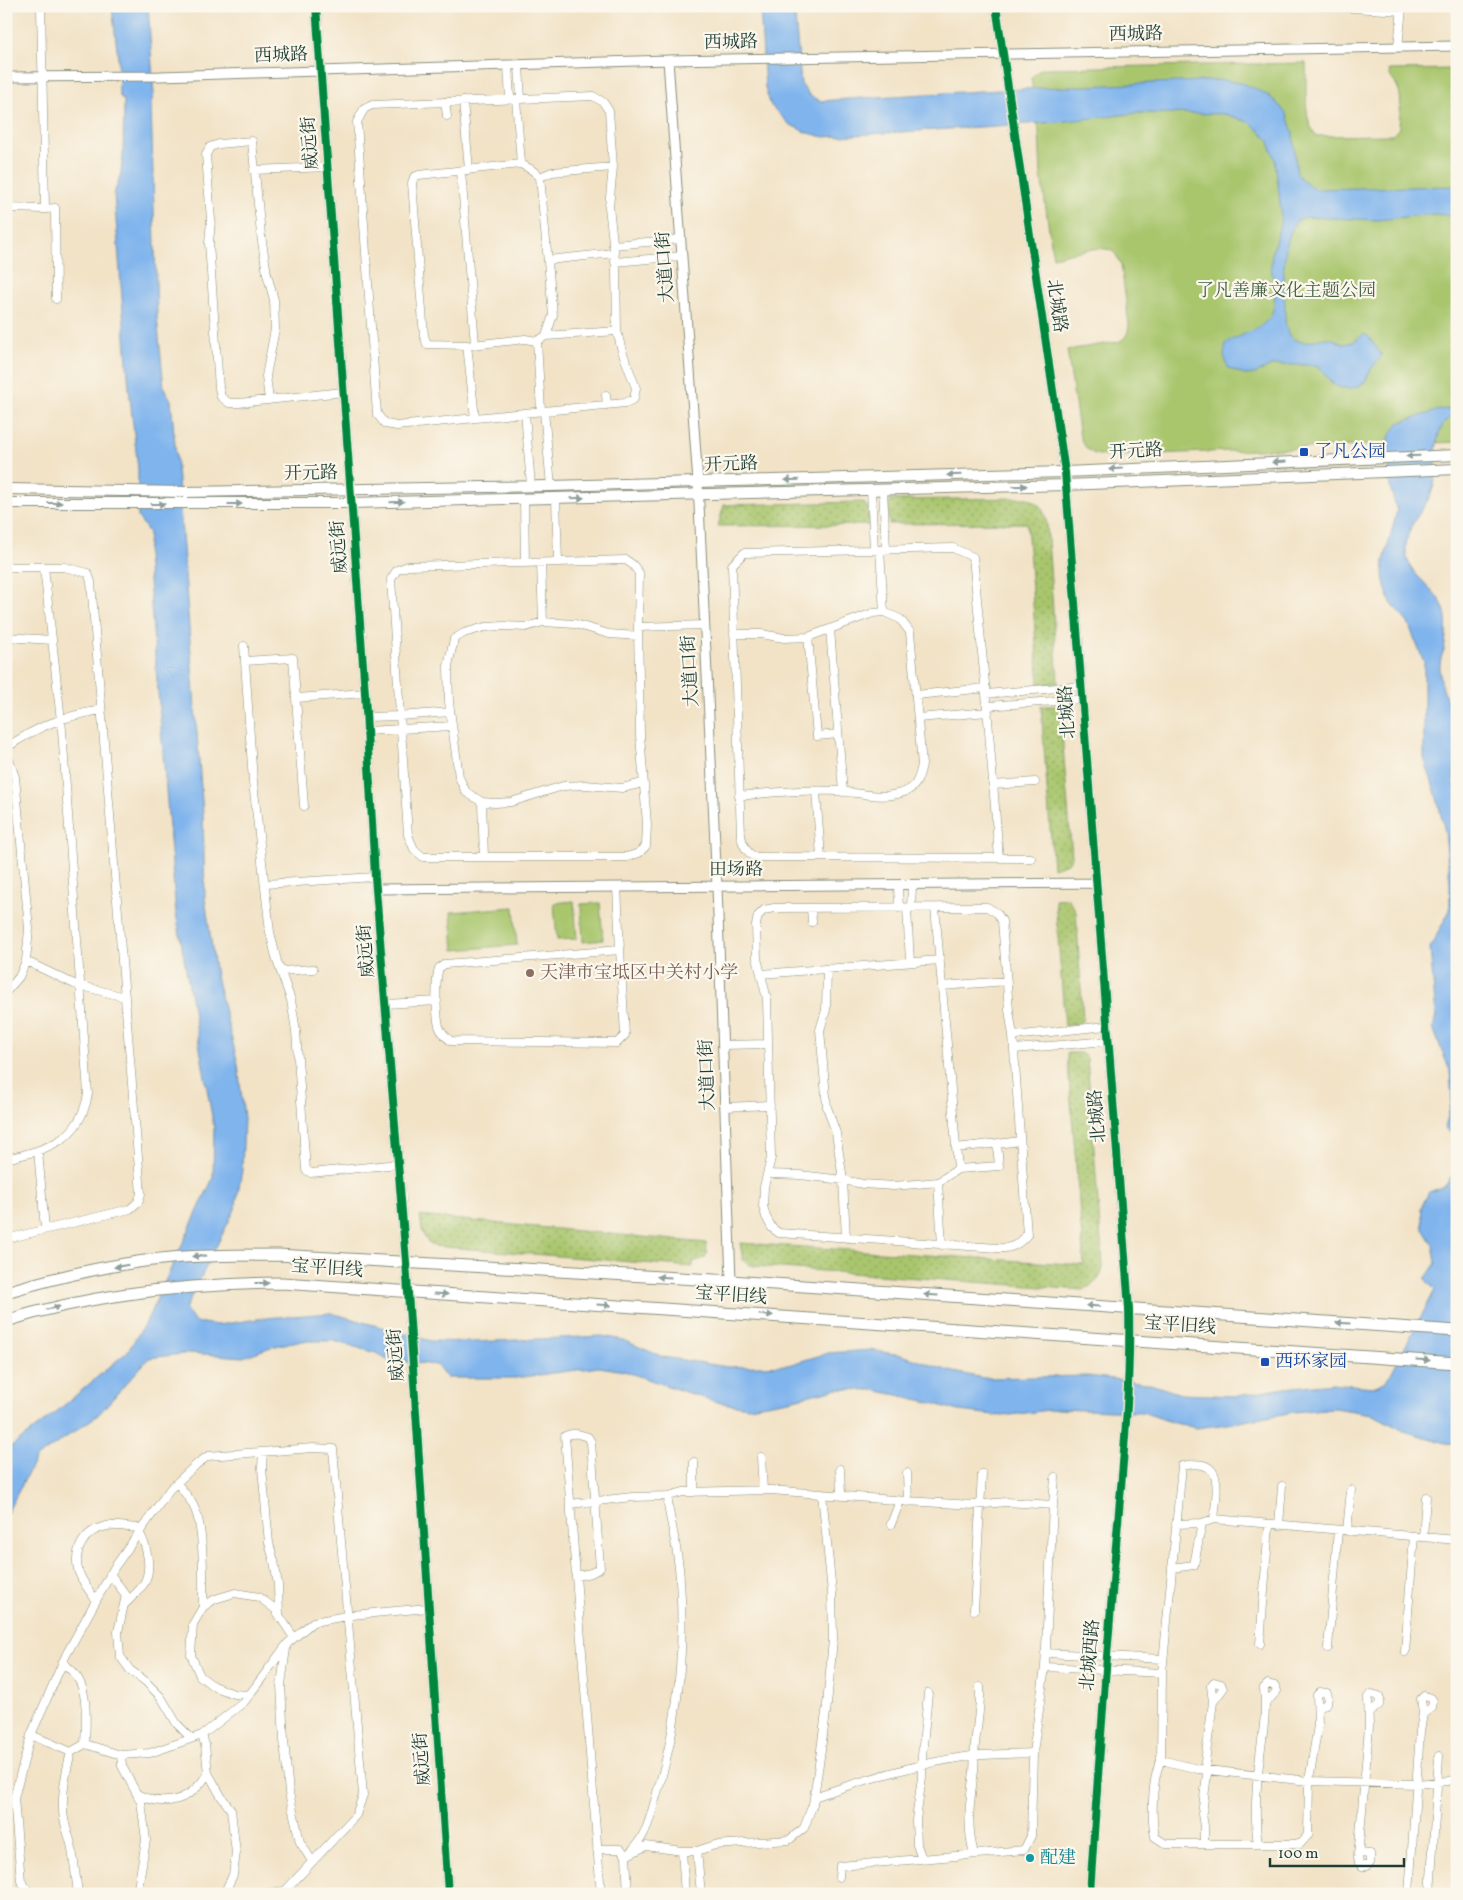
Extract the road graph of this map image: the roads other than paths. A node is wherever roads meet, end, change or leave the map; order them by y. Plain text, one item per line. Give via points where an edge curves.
1 (41, 6) edge
2 (316, 6) edge
3 (996, 6) edge
4 (1321, 6) edge
5 (1402, 9) edge
6 (1398, 46) junction
7 (1457, 46) edge
8 (1004, 54) junction
9 (668, 60) junction
10 (508, 66) junction
11 (519, 66) junction
12 (321, 72) junction
13 (42, 76) junction
14 (6, 77) edge
15 (516, 99) junction
16 (463, 101) junction
17 (445, 102) junction
18 (447, 116) dead end
19 (521, 164) junction
20 (328, 167) junction
21 (614, 167) junction
22 (254, 170) junction
23 (465, 170) junction
24 (540, 177) junction
25 (6, 208) edge
26 (46, 208) junction
27 (681, 238) junction
28 (613, 245) junction
29 (682, 256) junction
30 (615, 258) junction
31 (548, 260) junction
32 (56, 299) dead end
33 (617, 331) junction
34 (546, 336) junction
35 (537, 341) junction
36 (471, 345) junction
37 (344, 392) junction
38 (606, 395) dead end
39 (269, 400) junction
40 (607, 405) junction
41 (543, 411) junction
42 (526, 413) junction
43 (475, 418) junction
44 (1452, 455) edge
45 (1457, 470) edge
46 (1065, 472) junction
47 (698, 482) junction
48 (1066, 485) junction
49 (531, 486) junction
50 (551, 486) junction
51 (6, 489) edge
52 (351, 489) junction
53 (872, 490) junction
54 (883, 490) junction
55 (699, 495) junction
56 (556, 498) junction
57 (524, 499) junction
58 (6, 503) edge
59 (352, 503) junction
60 (880, 550) junction
61 (558, 562) junction
62 (526, 563) junction
63 (541, 563) junction
64 (6, 567) edge
65 (44, 567) junction
66 (884, 612) junction
67 (543, 622) junction
68 (705, 625) junction
69 (830, 629) junction
70 (638, 631) junction
71 (734, 634) junction
72 (808, 636) junction
73 (6, 637) edge
74 (52, 640) junction
75 (244, 646) dead end
76 (245, 661) junction
77 (1081, 686) junction
78 (986, 691) junction
79 (366, 692) junction
80 (916, 695) junction
81 (297, 698) junction
82 (1082, 699) junction
83 (988, 709) junction
84 (102, 710) junction
85 (450, 712) junction
86 (400, 716) junction
87 (367, 717) junction
88 (918, 718) junction
89 (60, 720) junction
90 (452, 726) junction
91 (401, 729) junction
92 (367, 730) junction
93 (838, 734) junction
94 (6, 748) edge
95 (6, 756) edge
96 (1035, 782) dead end
97 (643, 783) junction
98 (993, 785) junction
99 (816, 792) junction
100 (843, 792) junction
101 (739, 796) junction
102 (482, 802) junction
103 (304, 806) dead end
104 (484, 857) junction
105 (821, 857) junction
106 (999, 858) junction
107 (1031, 858) dead end
108 (375, 877) junction
109 (1095, 883) junction
110 (265, 884) junction
111 (898, 885) junction
112 (912, 885) junction
113 (617, 887) junction
114 (717, 887) junction
115 (377, 889) junction
116 (811, 908) junction
117 (906, 908) junction
118 (935, 908) junction
119 (812, 922) dead end
120 (620, 950) junction
121 (940, 960) junction
122 (26, 961) junction
123 (910, 962) junction
124 (313, 969) dead end
125 (827, 969) junction
126 (280, 971) junction
127 (761, 974) junction
128 (1007, 981) junction
129 (80, 986) junction
130 (942, 986) junction
131 (6, 992) edge
132 (125, 997) junction
133 (438, 1001) junction
134 (386, 1004) junction
135 (1106, 1026) junction
136 (1013, 1036) junction
137 (1108, 1041) junction
138 (768, 1044) junction
139 (723, 1045) junction
140 (1014, 1049) junction
141 (770, 1105) junction
142 (725, 1107) junction
143 (1020, 1141) junction
144 (999, 1144) junction
145 (956, 1148) junction
146 (38, 1150) junction
147 (6, 1159) edge
148 (398, 1164) junction
149 (958, 1170) junction
150 (767, 1174) junction
151 (843, 1180) junction
152 (938, 1182) junction
153 (45, 1229) junction
154 (846, 1238) junction
155 (6, 1239) edge
156 (942, 1245) junction
157 (406, 1262) junction
158 (731, 1281) junction
159 (6, 1292) edge
160 (408, 1292) junction
161 (1129, 1309) junction
162 (6, 1320) edge
163 (1457, 1331) edge
164 (1130, 1340) junction
165 (1457, 1362) edge
166 (1125, 1420) joint
167 (263, 1452) junction
168 (761, 1457) dead end
169 (694, 1462) dead end
170 (840, 1468) dead end
171 (907, 1473) dead end
172 (982, 1474) dead end
173 (1055, 1477) dead end
174 (177, 1483) junction
175 (1282, 1486) dead end
176 (762, 1490) junction
177 (1351, 1490) dead end
178 (694, 1492) junction
179 (822, 1494) junction
180 (841, 1495) junction
181 (669, 1496) junction
182 (1426, 1497) dead end
183 (595, 1501) junction
184 (900, 1501) junction
185 (908, 1502) junction
186 (570, 1504) junction
187 (982, 1504) junction
188 (1053, 1504) junction
189 (1214, 1519) junction
190 (1202, 1523) junction
191 (891, 1524) dead end
192 (1176, 1524) junction
193 (1269, 1524) junction
194 (1279, 1525) junction
195 (141, 1530) junction
196 (1338, 1530) junction
197 (1347, 1530) junction
198 (1418, 1537) junction
199 (1457, 1540) edge
200 (1172, 1568) junction
201 (110, 1574) junction
202 (576, 1576) junction
203 (96, 1600) junction
204 (124, 1605) junction
205 (203, 1608) junction
206 (428, 1608) junction
207 (974, 1610) dead end
208 (279, 1614) junction
209 (348, 1616) junction
210 (294, 1638) junction
211 (1260, 1644) dead end
212 (286, 1647) junction
213 (1328, 1648) dead end
214 (1406, 1652) dead end
215 (1045, 1653) junction
216 (1106, 1656) junction
217 (1163, 1659) junction
218 (62, 1663) junction
219 (1045, 1667) junction
220 (1105, 1670) junction
221 (1162, 1673) junction
222 (980, 1687) dead end
223 (928, 1693) dead end
224 (250, 1695) junction
225 (1213, 1702) dead end
226 (1266, 1703) dead end
227 (1318, 1709) dead end
228 (1370, 1712) dead end
229 (1422, 1714) dead end
230 (31, 1735) junction
231 (202, 1735) junction
232 (191, 1738) junction
233 (84, 1744) junction
234 (71, 1752) junction
235 (1032, 1753) junction
236 (121, 1755) junction
237 (975, 1756) junction
238 (1439, 1756) dead end
239 (1161, 1760) junction
240 (922, 1766) junction
241 (1206, 1770) junction
242 (208, 1773) junction
243 (1259, 1776) junction
244 (1457, 1780) edge
245 (1309, 1781) junction
246 (1363, 1783) junction
247 (1437, 1783) junction
248 (1417, 1784) junction
249 (136, 1793) junction
250 (814, 1797) junction
251 (1204, 1844) junction
252 (1258, 1844) junction
253 (597, 1849) junction
254 (682, 1851) junction
255 (697, 1851) junction
256 (1358, 1853) dead end
257 (974, 1854) junction
258 (626, 1856) junction
259 (922, 1859) junction
260 (312, 1861) junction
261 (839, 1877) dead end
262 (31, 1894) edge
263 (78, 1894) edge
264 (138, 1894) edge
265 (224, 1894) edge
266 (261, 1894) edge
267 (448, 1894) edge
268 (601, 1894) edge
269 (628, 1894) edge
270 (685, 1894) edge
271 (701, 1894) edge
272 (1090, 1894) edge
273 (1409, 1894) edge
274 (1430, 1894) edge

1 - 13 street
2 - 12 street, 威远街
3 - 8 street, 北城路
4 - 5 street
5 - 6 street
6 - 7 street, 西城路
6 - 8 street, 西城路
8 - 9 street, 西城路
8 - 46 street, 北城路
9 - 11 street, 西城路
9 - 27 street, 大道口街
10 - 11 street, 西城路
10 - 12 street, 西城路
10 - 15 street
11 - 15 street
12 - 13 street, 西城路
12 - 20 street, 威远街
13 - 14 street, 西城路
13 - 26 street
15 - 16 street
15 - 19 street
15 - 21 street via 593,96 603,102 609,111
16 - 17 street
16 - 23 street
17 - 18 street
17 - 43 street via 372,105 364,109 357,122 377,414 385,424 397,426
19 - 23 street
19 - 24 street
20 - 22 street
20 - 37 street, 威远街
21 - 24 street via 552,172
21 - 28 street via 609,207
22 - 39 street via 267,274 274,300 275,329 266,376
22 - 39 street via 252,141 219,144 210,147 206,155 219,388 222,398 229,403
23 - 36 street
23 - 36 street via 419,175 412,183 424,336 427,344
24 - 31 street
25 - 26 street
26 - 32 street via 56,208
27 - 28 street
27 - 29 street, 大道口街
28 - 30 street
29 - 30 street
29 - 47 street, 大道口街
30 - 31 street
30 - 33 street
31 - 34 street via 553,315
33 - 34 street
33 - 40 street via 636,388 634,399
34 - 35 street
35 - 36 street via 524,339
35 - 41 street
36 - 43 street
37 - 39 street
37 - 52 street, 威远街
38 - 40 street
40 - 41 street
41 - 42 street
41 - 50 street
42 - 43 street
42 - 49 street
44 -> 46 main road, 开元路
45 - 48 main road, 开元路
46 -> 47 main road, 开元路
46 - 48 street, 北城路
47 - 50 main road, 开元路
47 - 55 street, 大道口街
54 -> 48 main road, 开元路
48 - 77 street, 北城路
49 - 50 main road, 开元路
49 - 52 main road, 开元路
51 - 52 main road, 开元路 via 185,492
52 - 59 street, 威远街
53 - 54 main road, 开元路
53 - 55 main road, 开元路
53 - 60 street
54 - 60 street
56 -> 55 main road, 开元路
55 - 68 street, 大道口街
56 - 57 main road, 开元路
56 - 61 street
59 -> 57 main road, 开元路
57 - 62 street
58 -> 59 main road, 开元路
59 - 79 street, 威远街
60 - 66 street
60 - 71 street via 744,553 732,565
60 - 78 street via 953,548 973,557
61 - 63 street
61 - 70 street via 626,560 633,565 639,573
62 - 63 street
62 - 86 street via 408,566 397,570 391,580
63 - 67 street
64 - 65 street
65 - 74 street
65 - 84 street via 88,573
66 - 69 street
66 - 80 street via 900,619 910,632
67 - 70 street via 575,624 609,634
67 - 85 street via 526,627 485,628 454,639 448,666
68 - 70 street
68 - 114 street, 大道口街
69 - 72 street
69 - 93 street
70 - 97 street
71 - 72 street via 784,638
71 - 101 street
72 - 93 street via 817,736
73 - 74 street
74 - 89 street
75 - 76 street
76 - 81 street via 294,658
76 - 110 street via 253,782
77 - 78 street
77 - 82 street, 北城路
78 - 80 street
78 - 83 street
79 - 81 street
79 - 87 street, 威远街
80 - 88 street
81 - 103 street
82 - 83 street
82 - 109 street, 北城路
83 - 88 street
83 - 98 street
84 - 89 street
84 - 132 street
85 - 86 street
85 - 90 street
86 - 87 street
86 - 91 street
87 - 92 street, 威远街
88 - 100 street via 922,765 916,784 903,793 895,794 871,796
89 - 94 street via 42,726
89 - 129 street
90 - 91 street
90 - 102 street via 459,777 466,792
91 - 92 street
91 - 104 street via 408,835 414,849 422,857
92 - 108 street, 威远街
93 - 100 street
95 - 122 street via 15,777 30,930
96 - 98 street
97 - 102 street via 622,788 563,786 511,802
97 - 104 street via 646,846 639,853 627,857
98 - 106 street
99 - 100 street
99 - 101 street
99 - 105 street
101 - 105 street via 740,836 748,853 754,857
102 - 104 street
105 - 106 street
106 - 107 street
108 - 110 street
108 - 115 street, 威远街
109 - 112 street, 田场路
109 - 135 street, 北城路
110 - 126 street via 270,932
111 - 112 street, 田场路
111 - 114 street, 田场路
111 - 117 street
112 - 117 street
113 - 114 street, 田场路
113 - 115 street, 田场路
113 - 120 street
114 - 139 street, 大道口街
115 - 134 street, 威远街
116 - 117 street
116 - 119 street
116 - 127 street via 774,908 764,910 758,916 757,958
117 - 118 street
117 - 123 street
118 - 121 street
118 - 128 street via 987,907 997,913 1002,921
120 - 133 street via 445,964 436,976
120 - 133 street via 625,1036 617,1043 451,1041 439,1026
121 - 123 street
121 - 130 street
122 - 129 street
122 - 131 street via 19,977
123 - 125 street
124 - 126 street
125 - 127 street
125 - 151 street via 826,1010 820,1030 827,1108 836,1133
126 - 148 street via 291,1000 296,1031 306,1170 311,1173
127 - 138 street via 767,999
128 - 130 street
128 - 136 street
129 - 132 street
129 - 146 street via 88,1094 86,1107 79,1123 67,1136
130 - 145 street
132 - 153 street via 141,1194 130,1209
133 - 134 street
134 - 148 street, 威远街
135 - 136 street
135 - 137 street, 北城路
136 - 140 street
137 - 140 street
137 - 161 street, 北城路
138 - 139 street
138 - 141 street
139 - 142 street, 大道口街
140 - 143 street
141 - 142 street
141 - 150 street via 771,1158
142 - 158 street, 大道口街
143 - 144 street
143 - 156 street via 1027,1235 1009,1249
144 - 145 street
144 - 149 street via 998,1166
145 - 149 street
146 - 147 street
146 - 153 street
148 - 157 street, 威远街
149 - 152 street
150 - 151 street
150 - 154 street via 763,1206 772,1228 778,1233
151 - 152 street via 894,1186
151 - 154 street
152 - 156 street
153 - 155 street
154 - 156 street
158 -> 157 main road, 宝平旧线
157 -> 159 main road, 宝平旧线 via 228,1254 169,1258 92,1271
157 - 160 street, 威远街
161 -> 158 main road, 宝平旧线
162 -> 160 main road, 宝平旧线 via 85,1301 156,1289 213,1285 282,1283
160 -> 164 main road, 宝平旧线
160 - 206 street, 威远街
163 -> 161 main road, 宝平旧线
161 - 164 street, 北城路
164 -> 165 main road, 宝平旧线
164 - 166 street, 北城路
166 - 216 street, 北城西路
167 - 174 street via 208,1456
167 - 208 street via 269,1543 278,1585
167 - 209 street via 333,1449
168 - 176 street
169 - 178 street
170 - 180 street
171 - 185 street
172 - 187 street
173 - 188 street
174 - 195 street
174 - 205 street via 193,1506 198,1520 204,1575
175 - 194 street
176 - 178 street
176 - 179 street
177 - 197 street
178 - 181 street
179 - 180 street
179 - 250 street via 832,1592 833,1639
180 - 184 street
181 - 183 street
181 - 258 street via 680,1578 681,1656 677,1706 645,1835
182 - 198 street
183 - 186 street
183 - 186 street via 591,1442 588,1437 571,1433 565,1436
183 - 202 street via 600,1568 591,1574
184 - 185 street
184 - 191 street
185 - 187 street
186 - 202 street
187 - 188 street
187 - 207 street
188 - 215 street
189 - 190 street
189 - 192 street via 1215,1472 1208,1465 1192,1464 1182,1466
189 - 193 street
190 - 192 street
190 - 200 street via 1194,1565
192 - 200 street
193 - 194 street
193 - 211 street
194 - 196 street
195 - 201 street
195 - 203 street via 108,1526 92,1531 81,1543 77,1556 79,1572
195 - 204 street via 148,1569 144,1584
196 - 197 street
196 - 213 street
197 - 198 street
198 - 199 street
198 - 214 street
200 - 217 street
201 - 203 street
201 - 204 street via 126,1595
202 - 253 street
203 - 218 street
204 - 232 street via 118,1632 120,1656 130,1670 161,1697 177,1724
205 - 208 street via 215,1599 235,1593 259,1597
205 - 224 street via 193,1624 191,1655 200,1676 213,1686 234,1694
206 - 209 street
206 - 267 street, 威远街
208 - 210 street
209 - 210 street via 313,1622
209 - 260 street via 364,1795 356,1815
210 - 212 street
212 - 224 street
212 - 260 street via 281,1685 290,1793 300,1842
215 - 216 street
215 - 219 street
216 - 217 street
216 - 220 street, 北城西路
217 - 221 street
218 - 230 street
218 - 233 street via 70,1667 86,1697
219 - 220 street
219 - 235 street
220 - 221 street
220 - 272 street, 北城西路
221 - 239 street
222 - 237 street
223 - 240 street
224 - 231 street
225 - 241 street
226 - 243 street
227 - 245 street
228 - 246 street
229 - 248 street
230 - 234 street
230 - 262 street via 14,1798 21,1881
231 - 232 street
231 - 242 street
232 - 236 street via 150,1753
233 - 234 street
233 - 236 street
234 - 263 street via 62,1809
235 - 237 street
235 - 257 street via 1031,1836 1024,1850
236 - 249 street via 122,1766
237 - 240 street
237 - 257 street via 968,1819
238 - 247 street
239 - 241 street
239 - 251 street via 1157,1768 1152,1820 1155,1837 1166,1844
240 - 250 street
240 - 259 street via 916,1820 917,1845
241 - 243 street
241 - 251 street via 1202,1814
242 - 249 street via 191,1793 179,1800 162,1802
242 - 265 street via 231,1810 236,1852 233,1875
243 - 245 street
243 - 252 street
244 - 247 street
245 - 246 street
245 - 252 street via 1308,1835 1300,1844
246 - 248 street
246 - 256 street
247 - 248 street
247 - 274 street
248 - 273 street
249 - 264 street via 141,1802 146,1840
250 - 255 street via 804,1828 789,1840 715,1845
251 - 252 street
253 - 258 street via 621,1849
253 - 268 street
254 - 255 street
254 - 258 street via 646,1846
254 - 270 street
255 - 271 street
257 - 259 street
258 - 269 street
259 - 261 street via 840,1866
260 - 266 street via 285,1891

